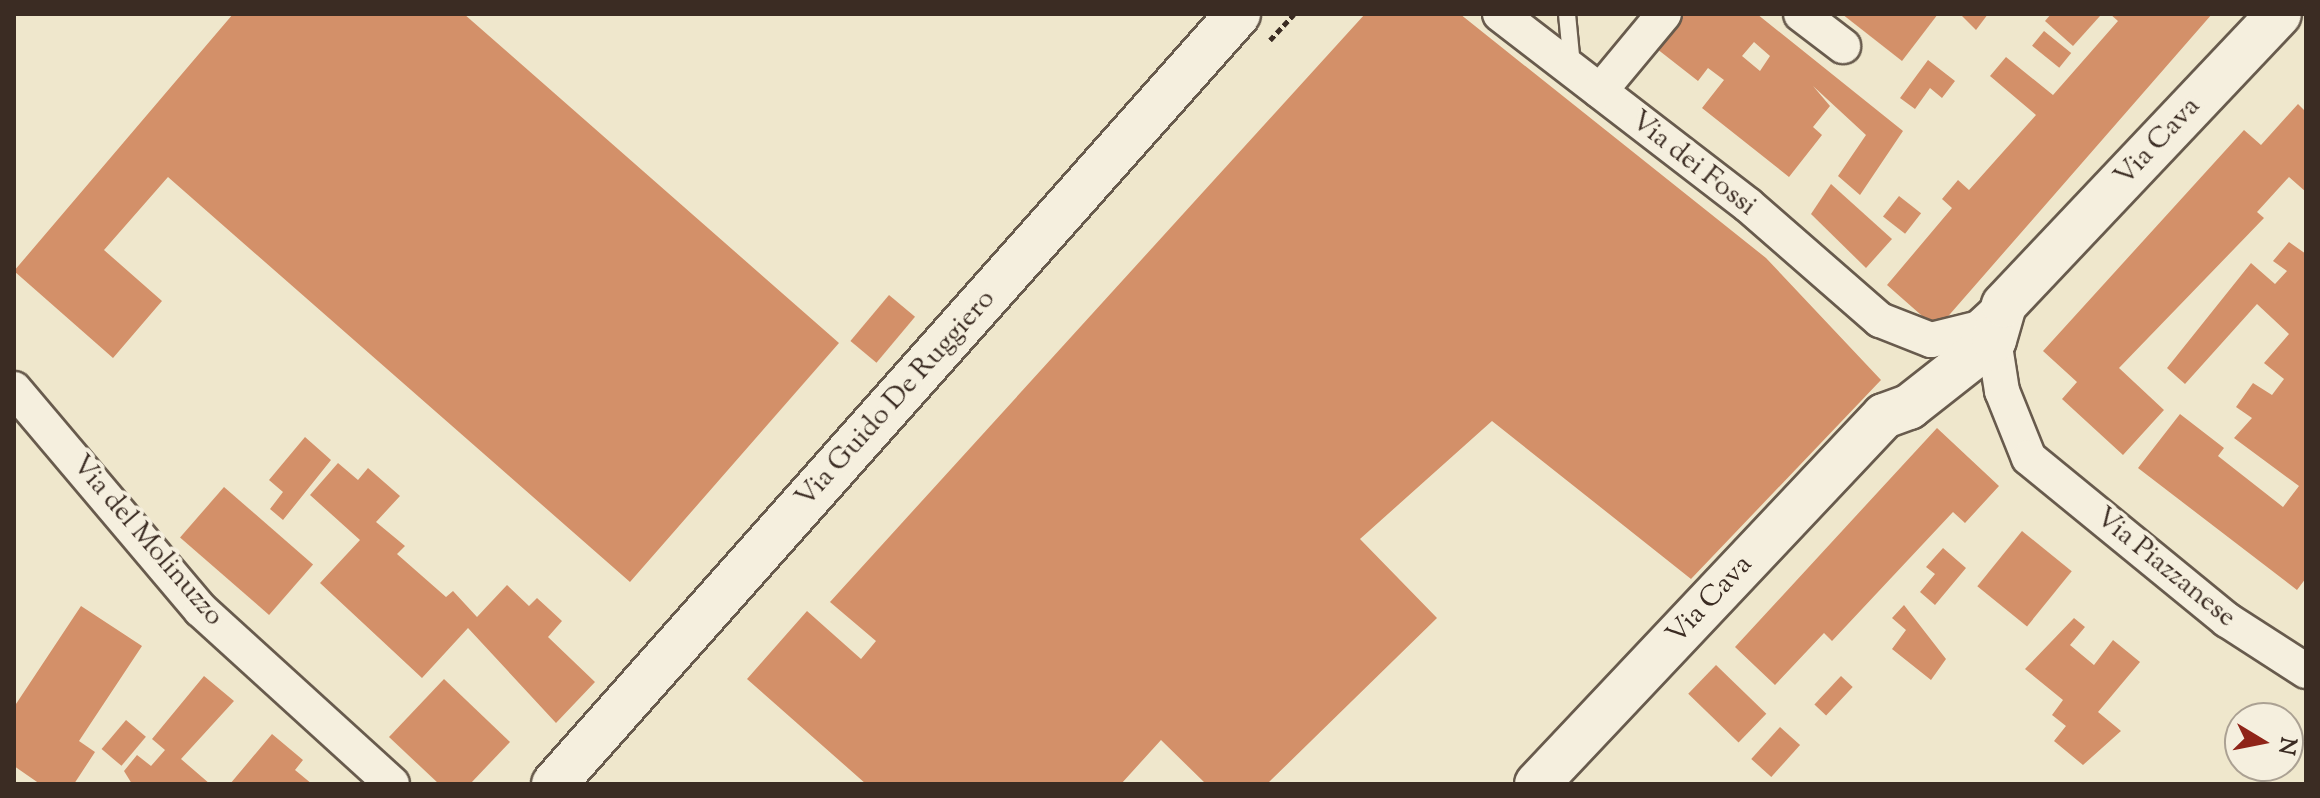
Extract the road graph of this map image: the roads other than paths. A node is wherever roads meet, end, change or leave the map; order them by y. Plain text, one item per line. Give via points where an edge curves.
1 (1238, 14) edge
2 (1500, 14) edge
3 (1567, 14) edge
4 (1664, 14) edge
5 (1801, 14) edge
6 (2279, 14) edge
7 (1843, 46) dead end
8 (1572, 70) junction
9 (1600, 91) junction
10 (1999, 322) junction
11 (14, 389) edge
12 (2306, 671) edge
13 (392, 784) edge
14 (554, 784) edge
15 (1537, 784) edge

1 - 14 street, Via Guido De Ruggiero
2 - 8 street, Via dei Fossi
3 - 8 lane
4 - 9 street
5 - 7 street
6 - 10 street, Via Cava
8 - 9 street, Via dei Fossi
9 - 10 street, Via dei Fossi via 1880,320 1931,340
10 - 12 street, Via Piazzanese via 2002,391 2029,458 2227,620
10 - 15 street, Via Cava via 1909,407 1884,416
11 - 13 street, Via del Molinuzzo via 201,610

